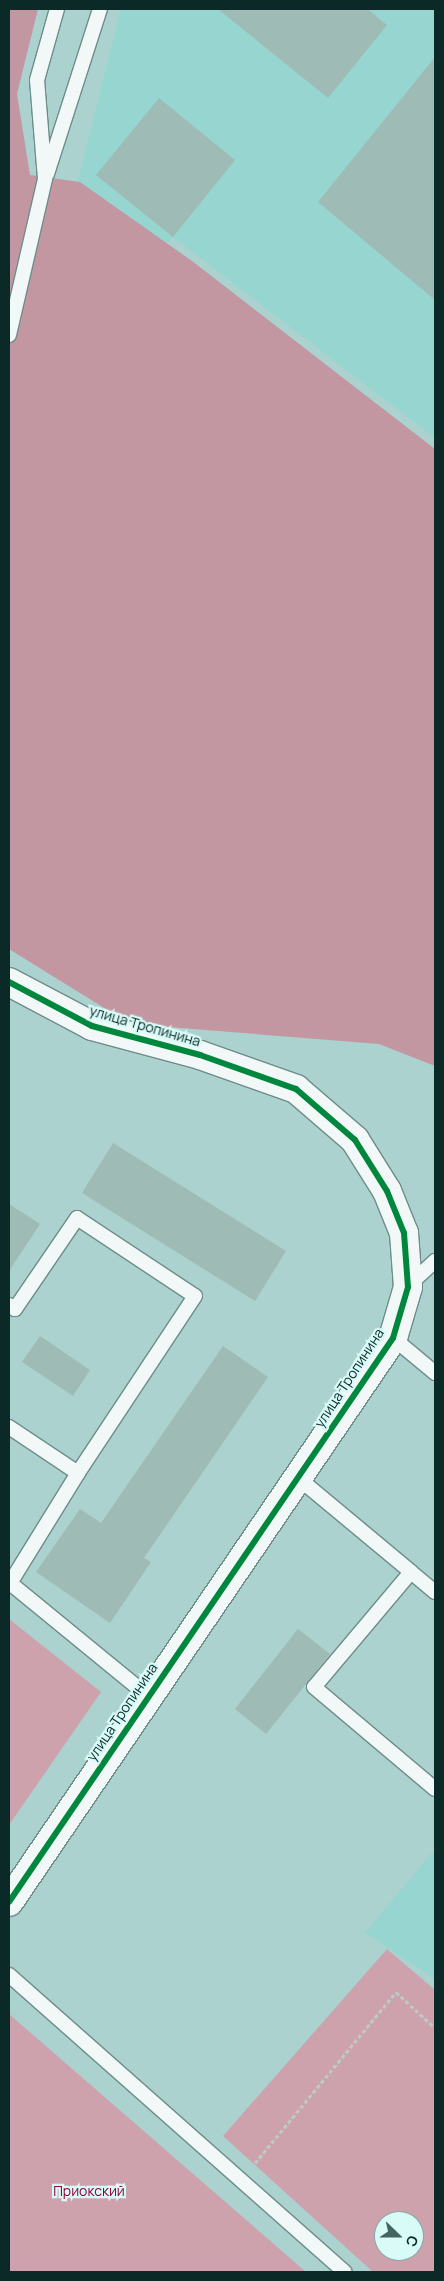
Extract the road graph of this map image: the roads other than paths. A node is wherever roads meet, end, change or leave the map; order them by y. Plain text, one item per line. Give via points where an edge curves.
1 (57, 9) edge
2 (100, 9) edge
3 (45, 179) junction
4 (9, 335) edge
5 (9, 982) edge
6 (435, 1261) edge
7 (408, 1287) junction
8 (9, 1305) edge
9 (393, 1338) junction
10 (435, 1373) edge
11 (9, 1427) edge
12 (78, 1473) junction
13 (298, 1477) junction
14 (411, 1572) junction
15 (435, 1592) edge
16 (148, 1696) junction
17 (435, 1789) edge
18 (9, 1902) edge
19 (9, 1976) edge
20 (345, 2272) edge

1 - 3 lane via 37,80
2 - 3 lane
3 - 4 lane
5 - 7 street, улица Тропинина via 92,1026 200,1055 296,1089 355,1140 388,1191 404,1233
6 - 7 lane
7 - 9 street, улица Тропинина
8 - 12 lane via 15,1309 77,1218 195,1296
9 - 10 lane
9 - 13 street, улица Тропинина
11 - 12 lane
12 - 16 lane via 10,1583
13 - 14 lane
13 - 16 street, улица Тропинина
14 - 15 lane
14 - 17 lane via 314,1687
16 - 18 street, улица Тропинина
19 - 20 lane

